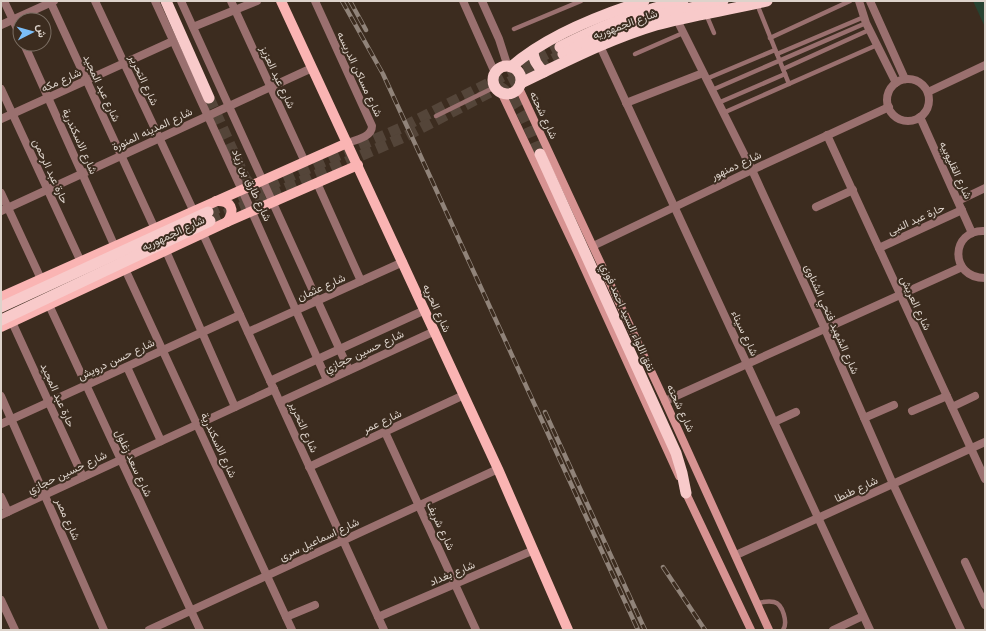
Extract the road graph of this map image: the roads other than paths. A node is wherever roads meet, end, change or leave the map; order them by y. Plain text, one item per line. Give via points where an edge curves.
1 (4, 1) edge
2 (96, 1) edge
3 (154, 1) edge
4 (166, 1) edge
5 (181, 1) edge
6 (231, 1) edge
7 (257, 1) edge
8 (281, 1) edge
9 (315, 1) edge
10 (463, 1) edge
11 (482, 1) edge
12 (581, 1) edge
13 (644, 1) edge
14 (683, 1) edge
15 (723, 1) edge
16 (850, 1) edge
17 (859, 1) edge
18 (870, 1) edge
19 (51, 2) edge
20 (762, 2) edge
21 (235, 10) junction
22 (30, 12) edge
23 (706, 14) junction
24 (12, 18) edge
25 (12, 20) edge
26 (677, 20) junction
27 (866, 23) junction
28 (1, 25) edge
29 (193, 27) junction
30 (514, 29) dead end
31 (683, 33) junction
32 (714, 33) dead end
33 (770, 38) junction
34 (173, 41) junction
35 (877, 45) junction
36 (600, 46) junction
37 (533, 51) junction
38 (28, 52) edge
39 (776, 52) junction
40 (636, 54) dead end
41 (779, 60) junction
42 (125, 63) junction
43 (985, 65) edge
44 (510, 67) junction
45 (312, 68) junction
46 (544, 72) junction
47 (784, 72) junction
48 (495, 73) junction
49 (705, 76) junction
50 (905, 79) junction
51 (86, 80) junction
52 (896, 83) junction
53 (789, 84) junction
54 (270, 86) junction
55 (520, 86) junction
56 (1, 89) edge
57 (499, 90) junction
58 (712, 90) junction
59 (928, 92) junction
60 (49, 97) junction
61 (209, 98) tunnel mouth
62 (626, 102) junction
63 (718, 103) junction
64 (229, 106) junction
65 (889, 107) junction
66 (723, 113) junction
67 (12, 114) junction
68 (208, 116) junction
69 (436, 116) dead end
70 (920, 118) junction
71 (1, 119) edge
72 (526, 123) junction
73 (828, 135) junction
74 (159, 138) junction
75 (347, 143) junction
76 (540, 154) tunnel mouth
77 (121, 156) junction
78 (305, 162) junction
79 (358, 165) junction
80 (752, 170) junction
81 (82, 173) junction
82 (263, 180) junction
83 (317, 183) junction
84 (985, 188) edge
85 (47, 189) junction
86 (242, 190) junction
87 (852, 190) junction
88 (1, 193) edge
89 (216, 201) junction
90 (958, 201) junction
91 (273, 202) junction
92 (674, 207) junction
93 (816, 207) dead end
94 (4, 209) edge
95 (962, 210) junction
96 (194, 212) junction
97 (252, 212) junction
98 (228, 222) junction
99 (155, 229) junction
100 (985, 231) edge
101 (972, 233) junction
102 (203, 234) junction
103 (593, 246) junction
104 (115, 247) junction
105 (879, 248) junction
106 (166, 251) junction
107 (81, 262) junction
108 (403, 262) junction
109 (962, 267) junction
110 (126, 270) junction
111 (985, 278) edge
112 (41, 279) junction
113 (361, 281) junction
114 (900, 295) junction
115 (1, 299) edge
116 (318, 300) junction
117 (49, 305) junction
118 (295, 310) junction
119 (425, 310) junction
120 (240, 315) junction
121 (1, 320) edge
122 (12, 322) junction
123 (1, 327) edge
124 (825, 329) junction
125 (435, 331) junction
126 (202, 332) junction
127 (248, 332) junction
128 (340, 349) junction
129 (163, 350) junction
130 (317, 359) junction
131 (747, 364) junction
132 (127, 367) junction
133 (350, 370) junction
134 (327, 380) junction
135 (270, 381) junction
136 (86, 385) junction
137 (274, 389) junction
138 (464, 395) junction
139 (1, 396) edge
140 (947, 396) junction
141 (975, 396) dead end
142 (665, 401) junction
143 (49, 402) junction
144 (280, 402) junction
145 (894, 404) dead end
146 (235, 407) junction
147 (952, 407) junction
148 (912, 411) dead end
149 (796, 412) dead end
150 (864, 418) junction
151 (11, 419) junction
152 (774, 422) junction
153 (1, 424) edge
154 (197, 424) junction
155 (385, 432) junction
156 (161, 441) junction
157 (985, 442) edge
158 (971, 448) junction
159 (121, 460) junction
160 (309, 467) junction
161 (498, 469) junction
162 (83, 477) junction
163 (985, 479) edge
164 (893, 484) junction
165 (686, 493) junction
166 (45, 495) junction
167 (1, 497) edge
168 (419, 505) junction
169 (4, 513) edge
170 (818, 518) junction
171 (344, 540) junction
172 (534, 550) junction
173 (736, 555) junction
174 (965, 562) dead end
175 (267, 576) junction
176 (455, 584) junction
177 (1, 600) edge
178 (757, 603) junction
179 (315, 605) dead end
180 (985, 605) edge
181 (191, 611) junction
182 (863, 616) junction
183 (286, 617) junction
184 (378, 617) junction
185 (565, 629) edge
186 (15, 630) edge
187 (104, 630) edge
188 (149, 630) edge
189 (200, 630) edge
190 (292, 630) edge
191 (384, 630) edge
192 (476, 630) edge
193 (751, 630) edge
194 (769, 630) edge
195 (783, 630) edge
196 (833, 630) edge
197 (870, 630) edge
198 (961, 630) edge

1 - 24 street
2 - 42 street, شارع التحرير
3 - 34 street, شارع طارق بن زياد
4 - 61 highway
5 - 29 street, شارع طارق بن زياد
6 - 21 street, شارع عبد العزيز
7 - 21 street
8 - 45 main road, شارع الحريه
9 - 75 street, شارع مساكن الدريسه via 373,129 370,134
10 - 48 street
11 - 44 street
12 - 30 lane
13 - 37 highway, شارع الجمهوريه via 566,31
14 - 15 highway via 614,21 594,30 561,51 635,23
16 - 33 lane
17 - 27 street
18 - 50 street
19 - 22 street
19 - 51 street, شارع عبد المجيد
20 - 23 highway, شارع الجمهوريه
20 - 33 lane
21 - 29 street
21 - 54 street, شارع عبد العزيز
23 - 26 highway, شارع الجمهوريه
23 - 32 lane
25 - 28 street
26 - 31 street, شارع الشهيد فتحي الشناوى
26 - 36 highway, شارع الجمهوريه via 638,31
27 - 35 street
27 - 39 lane
27 - 41 lane
27 - 47 lane
29 - 64 street, شارع طارق بن زياد
31 - 40 lane
31 - 49 street, شارع الشهيد فتحي الشناوى
33 - 39 lane
34 - 42 street, شارع مكه
34 - 68 street, شارع طارق بن زياد
35 - 52 street
35 - 53 lane
36 - 46 highway, شارع الجمهوريه
36 - 62 street, شارع سيناء
37 - 44 highway, شارع الجمهوريه
37 - 46 highway via 536,63
38 - 60 street, شارع الاسكندرية
39 - 41 lane
39 - 49 lane
41 - 47 lane
41 - 58 lane
42 - 51 street, شارع مكه
42 - 74 street, شارع التحرير
43 - 59 street
44 - 48 highway via 501,68
44 - 55 highway via 519,73
45 - 54 street, شارع المدينه المنورة
45 - 75 main road, شارع الحريه
46 - 55 highway, شارع الجمهوريه
47 - 53 lane
47 - 63 lane
48 - 57 highway via 493,80
49 - 58 street, شارع الشهيد فتحي الشناوى
49 - 62 street
50 - 52 street
50 - 59 street via 916,80
51 - 60 street, شارع مكه
51 - 77 street, شارع عبد المجيد
52 - 65 street via 888,97
53 - 66 lane
54 - 64 street, شارع المدينه المنورة
54 - 78 street, شارع عبد العزيز
55 - 57 highway via 512,94
55 - 72 main road, شارع شحته
56 - 67 street, حارة عبد الرحمن
57 - 69 lane
57 - 72 main road, شارع شحته
58 - 63 street, شارع الشهيد فتحي الشناوى
59 - 70 street via 929,103
60 - 67 street, شارع مكه
60 - 81 street, شارع الاسكندرية
62 - 92 street, شارع سيناء
63 - 66 street, شارع الشهيد فتحي الشناوى
64 - 68 street, شارع المدينه المنورة
64 - 82 street, شارع طارق بن زياد
65 - 70 street via 899,119 910,121
65 - 73 street, شارع دمنهور
66 - 80 street, شارع الشهيد فتحي الشناوى
67 - 71 street, شارع مكه
67 - 85 street, حارة عبد الرحمن
68 - 74 street, شارع المدينه المنورة
68 - 86 street, شارع طارق بن زياد
70 - 90 street, شارع القليوبيه
72 - 103 main road, شارع شحته
72 - 165 main road, شارع شحته via 577,252
73 - 80 street, شارع دمنهور
73 - 87 street, شارع العريش
74 - 77 street, شارع المدينه المنورة
74 - 96 street, شارع التحرير
75 - 78 main road, شارع الجمهوريه
75 - 79 main road, شارع الحريه
76 - 165 highway, نفق اللواء السيد احمد فوزي via 676,453
77 - 81 street, شارع المدينه المنورة
77 - 99 street, شارع عبد المجيد
78 - 82 main road, شارع الجمهوريه
79 - 83 main road, شارع الجمهوريه
79 - 108 main road, شارع الحريه
80 - 92 street, شارع دمنهور
80 - 124 street, شارع الشهيد فتحي الشناوى
81 - 85 street, شارع المدينه المنورة
81 - 104 street, شارع الاسكندرية
82 - 86 main road, شارع الجمهوريه
82 - 91 street, شارع طارق بن زياد
83 - 91 main road, شارع الجمهوريه
83 - 113 street
84 - 90 street
85 - 94 street, شارع المدينه المنورة
85 - 107 street, حارة عبد الرحمن
86 - 89 main road, شارع الجمهوريه
86 - 97 street, شارع طارق بن زياد
87 - 93 street
87 - 105 street, شارع العريش
88 - 94 street
89 - 96 main road, شارع الجمهوريه
89 - 98 main road via 229,204 232,210
90 - 95 street, شارع القليوبيه
91 - 97 main road, شارع الجمهوريه
91 - 116 street, شارع طارق بن زياد
92 - 103 street, شارع دمنهور
92 - 131 street, شارع سيناء
94 - 112 street
95 - 101 street, شارع القليوبيه
95 - 105 street, حارة عبد النبى
96 - 99 main road, شارع الجمهوريه
97 - 98 main road, شارع الجمهوريه
97 - 118 street, شارع طارق بن زياد
98 - 102 main road, شارع الجمهوريه
99 - 104 main road, شارع الجمهوريه
100 - 101 street
101 - 109 street via 963,240 958,250
102 - 106 main road, شارع الجمهوريه
102 - 120 street, شارع التحرير
103 - 142 main road, شارع شحته
104 - 107 main road, شارع الجمهوريه
105 - 114 street, شارع العريش
106 - 110 main road, شارع الجمهوريه
106 - 126 street
107 - 112 main road, شارع الجمهوريه
108 - 113 street, شارع عثمان
108 - 119 main road, شارع الحريه
109 - 111 street via 972,276
109 - 114 street
110 - 117 main road, شارع الجمهوريه
110 - 129 street, شارع الاسكندرية
112 - 115 main road, شارع الجمهوريه
113 - 116 street, شارع عثمان
114 - 124 street
114 - 140 street, شارع العريش
115 - 121 highway, شارع الجمهوريه via 209,216
116 - 118 street, شارع عثمان
116 - 128 street, شارع طارق بن زياد
117 - 122 main road, شارع الجمهوريه
117 - 136 street, شارع سعد زغلول
118 - 127 street, شارع عثمان
118 - 130 street, شارع طارق بن زياد
119 - 125 main road, شارع الحريه
119 - 128 street, شارع حسين حجازي
120 - 126 street, شارع حسن درويش
120 - 127 street, شارع التحرير
122 - 123 main road, شارع الجمهوريه
122 - 143 street, حارة عبد المجيد
124 - 131 street
124 - 150 street, شارع الشهيد فتحي الشناوى
125 - 133 street, شارع حسين حجازي
125 - 138 main road, شارع الحريه
126 - 129 street, شارع حسن درويش
126 - 146 street
127 - 135 street, شارع التحرير
128 - 130 street, شارع حسين حجازي
128 - 133 street, شارع طارق بن زياد
129 - 132 street, شارع حسن درويش
129 - 154 street, شارع الاسكندرية
130 - 134 street, شارع طارق بن زياد
130 - 135 street, شارع حسين حجازي
131 - 142 street
131 - 152 street, شارع سيناء
132 - 136 street, شارع حسن درويش
132 - 156 street
133 - 134 street, شارع حسين حجازي
134 - 144 street, شارع حسين حجازي
135 - 137 street, شارع التحرير
136 - 143 street, شارع حسن درويش
136 - 159 street, شارع سعد زغلول
137 - 144 street, شارع التحرير
137 - 146 street, شارع حسين حجازي
138 - 155 street, شارع عمر
138 - 161 main road, شارع الحريه
139 - 151 street, شارع مصر
140 - 147 street, شارع العريش
140 - 148 street
141 - 147 street
142 - 173 main road, شارع شحته
143 - 151 street, شارع حسن درويش
143 - 162 street, حارة عبد المجيد
144 - 160 street, شارع التحرير
145 - 150 street
146 - 154 street, شارع حسين حجازي
147 - 158 street, شارع العريش
149 - 152 street
150 - 164 street, شارع الشهيد فتحي الشناوى
151 - 153 street, شارع حسن درويش
151 - 166 street, شارع مصر
152 - 170 street, شارع سيناء
154 - 156 street, شارع حسين حجازي
154 - 175 street, شارع الاسكندرية
155 - 160 street, شارع عمر
155 - 168 street, شارع شريف
156 - 159 street, شارع حسين حجازي
157 - 158 street, شارع طنطا
158 - 163 street, شارع العريش
158 - 164 street, شارع طنطا
159 - 162 street, شارع حسين حجازي
159 - 181 street, شارع سعد زغلول
160 - 171 street, شارع التحرير
161 - 168 street, شارع اسماعيل سرى
161 - 172 main road, شارع الحريه
162 - 166 street, شارع حسين حجازي
164 - 170 street, شارع طنطا
164 - 198 street, شارع الشهيد فتحي الشناوى
165 - 193 main road, شارع شحته
166 - 169 street, شارع حسين حجازي
166 - 187 street, شارع مصر
167 - 169 street
168 - 171 street, شارع اسماعيل سرى
168 - 176 street, شارع شريف
170 - 173 street, شارع طنطا
170 - 182 street, شارع سيناء
171 - 175 street, شارع اسماعيل سرى
171 - 184 street, شارع التحرير
172 - 176 street, شارع بغداد
172 - 185 main road, شارع الحريه
173 - 178 main road, شارع شحته
174 - 180 street
175 - 181 street, شارع اسماعيل سرى
175 - 183 street, شارع الاسكندرية
176 - 184 street, شارع بغداد
176 - 192 street, شارع شريف
177 - 186 street
178 - 194 main road, شارع شحته
178 - 195 lane via 773,602 779,605 786,624
179 - 183 street
181 - 188 street, شارع اسماعيل سرى
181 - 189 street, شارع سعد زغلول
182 - 196 street
182 - 197 street, شارع سيناء
183 - 190 street, شارع الاسكندرية
184 - 191 street, شارع التحرير

